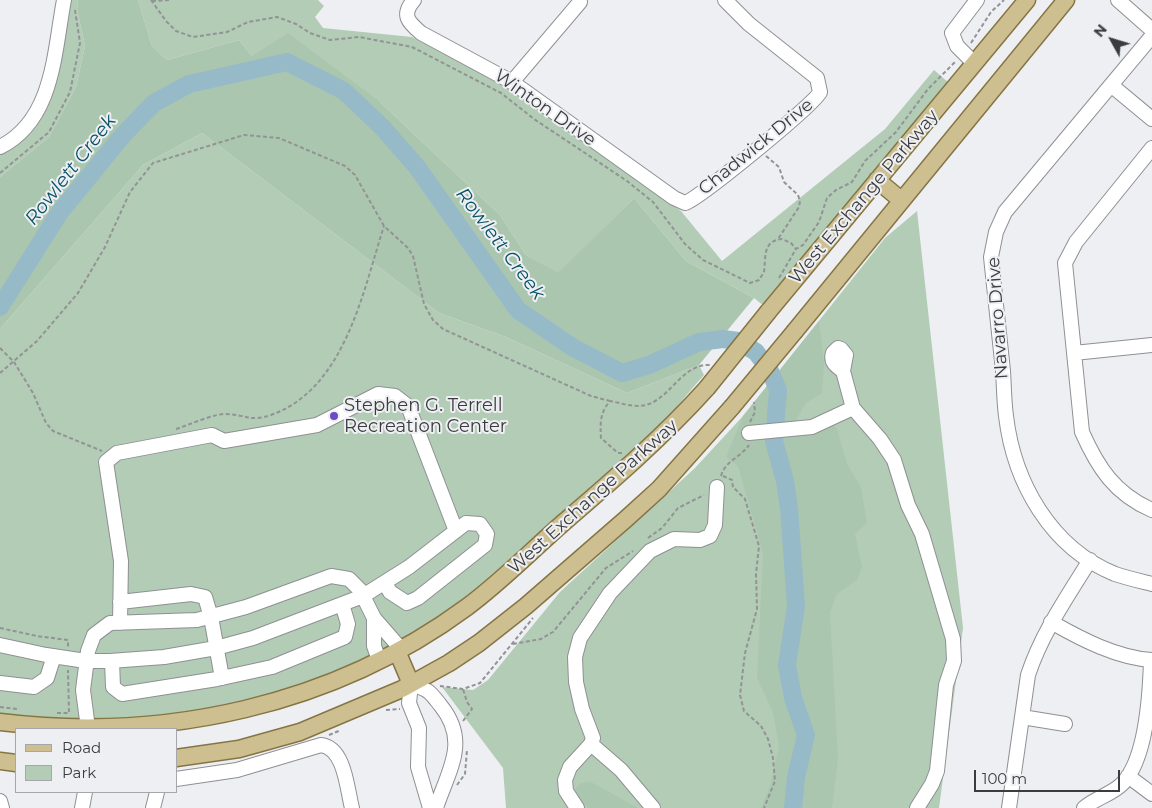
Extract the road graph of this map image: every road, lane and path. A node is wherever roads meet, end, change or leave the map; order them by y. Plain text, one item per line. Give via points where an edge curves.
1 (64, 0) edge
2 (151, 0) edge
3 (170, 0) edge
4 (414, 0) edge
5 (725, 0) edge
6 (977, 0) edge
7 (1004, 0) edge
8 (1027, 0) edge
9 (1066, 0) edge
10 (1118, 0) edge
11 (580, 2) dead end
12 (1152, 30) edge
13 (1152, 36) edge
14 (969, 58) junction
15 (512, 82) junction
16 (1111, 85) junction
17 (1152, 119) edge
18 (0, 147) edge
19 (758, 147) junction
20 (1152, 148) edge
21 (877, 180) junction
22 (901, 200) junction
23 (685, 203) joint
24 (384, 226) junction
25 (778, 239) junction
26 (796, 249) junction
27 (777, 281) dead end
28 (1152, 345) edge
29 (0, 348) edge
30 (1074, 353) junction
31 (14, 362) junction
32 (843, 371) dead end
33 (0, 374) edge
34 (610, 401) dead end
35 (853, 408) junction
36 (170, 431) dead end
37 (749, 433) dead end
38 (117, 453) junction
39 (718, 487) junction
40 (1152, 510) edge
41 (456, 531) junction
42 (642, 543) dead end
43 (635, 550) dead end
44 (1090, 560) junction
45 (385, 582) junction
46 (1152, 584) edge
47 (363, 596) junction
48 (120, 602) junction
49 (342, 604) junction
50 (211, 617) junction
51 (374, 618) junction
52 (1051, 622) junction
53 (120, 623) junction
54 (0, 645) edge
55 (216, 648) junction
56 (399, 650) junction
57 (54, 656) junction
58 (379, 660) junction
59 (1151, 660) edge
60 (86, 661) junction
61 (112, 661) junction
62 (222, 678) junction
63 (0, 683) edge
64 (411, 684) junction
65 (439, 687) dead end
66 (1022, 717) junction
67 (0, 722) edge
68 (1065, 724) dead end
69 (48, 728) edge
70 (88, 728) edge
71 (103, 728) edge
72 (591, 744) junction
73 (178, 758) edge
74 (0, 761) edge
75 (15, 763) edge
76 (1128, 776) junction
77 (178, 780) edge
78 (85, 793) edge
79 (157, 793) edge
80 (1152, 794) edge
81 (0, 800) edge
82 (2, 808) edge
83 (82, 808) edge
84 (153, 808) edge
85 (352, 808) edge
86 (430, 808) edge
87 (436, 808) edge
88 (577, 808) edge
89 (653, 808) edge
90 (764, 808) edge
91 (917, 808) edge
92 (1009, 808) edge
93 (1084, 808) edge

1 - 18 street via 42,105 18,134
2 - 3 path
2 - 25 path via 176,31 192,37 227,32 248,22 277,17 330,40 358,37 412,47 501,93 653,202 685,244 702,260 750,283 762,276 765,250
4 - 15 street, Winton Drive via 406,15 409,23 421,33
5 - 19 street, Chadwick Drive via 749,24 817,78 820,87 816,100
6 - 14 street via 952,33 953,39
7 - 14 path via 992,12
8 - 14 main road, West Exchange Parkway
9 - 22 main road, West Exchange Parkway
10 - 12 street
11 - 15 street
13 - 16 street, Navarro Drive
14 - 21 main road, West Exchange Parkway
14 - 26 path via 928,89 891,138 865,161 852,182 827,198 819,222 803,245
15 - 23 street, Winton Drive
16 - 17 street
16 - 44 street, Navarro Drive via 1005,212 996,232 991,257 1006,417 1017,468 1044,518
19 - 23 street, Chadwick Drive
19 - 25 path via 779,167 784,182 798,194 800,201
20 - 30 street via 1076,242 1065,263
21 - 22 main road
21 - 56 main road, West Exchange Parkway, bridge via 707,388 642,453 518,566 465,608
22 - 64 main road, West Exchange Parkway, bridge via 732,407 659,488 479,644
24 - 31 path via 355,175 345,166 279,138 244,135 161,159 146,170 130,192 105,247 78,293 55,322
24 - 34 path via 413,256 424,304 433,320 443,329 591,396
24 - 36 path via 361,304 346,338 310,392 272,414 253,420 226,413
25 - 26 path via 786,240
26 - 27 path
28 - 30 street
29 - 31 path
30 - 40 street via 1082,432 1092,455 1115,487
31 - 33 path
31 - 38 path via 53,431 104,453
32 - 35 street
35 - 37 street via 820,425
35 - 91 street via 894,460 908,505 922,534 954,648 954,661 944,698 936,771
38 - 41 street via 212,435 224,441 317,425 378,394 395,396 408,406
38 - 48 street via 106,462 121,561
39 - 42 path via 678,508 662,528
39 - 72 street via 715,525 710,536 700,540 674,539 650,551 610,593 580,638 575,674 582,708 593,734
39 - 90 path via 721,476 732,480 733,487 744,500 759,546 757,609 745,653 740,695 744,711 761,726 768,739 773,758 775,781
41 - 45 street
41 - 45 street via 466,523 480,524 487,534 485,545 418,598 407,603 390,592
43 - 65 path via 606,568 553,632 541,639 513,644 476,686 463,689
44 - 46 street, Navarro Drive via 1115,574
44 - 52 street
45 - 47 street
47 - 49 street
47 - 50 street via 349,579 332,576
47 - 51 street
48 - 50 street via 191,594 204,597
48 - 53 street
49 - 55 street via 253,638
49 - 62 street via 348,624 345,636 272,667
50 - 53 street
50 - 55 street
51 - 56 street
51 - 58 street via 374,646
52 - 59 street via 1078,638 1139,659
52 - 66 street via 1028,675
53 - 60 street via 110,623 94,635
54 - 57 street
55 - 61 street
55 - 62 street
56 - 58 main road, West Exchange Parkway
56 - 64 main road
57 - 60 street
57 - 63 street via 47,678 34,687
58 - 71 main road, West Exchange Parkway via 305,692 246,710 164,724
59 - 76 street via 1141,746
60 - 61 street
60 - 70 street via 83,690
61 - 62 street via 112,686 122,694
64 - 73 main road, West Exchange Parkway via 300,732 239,748
64 - 86 street via 409,703 419,728 418,767
64 - 87 street via 430,691 449,716 456,742 454,760
66 - 68 street
66 - 92 street
67 - 69 main road, West Exchange Parkway
72 - 88 street via 574,762 565,780 566,791
72 - 89 street via 621,770
74 - 75 main road
76 - 80 street
76 - 93 street via 1123,784
77 - 85 street via 237,770 321,745 340,761
78 - 83 street
79 - 84 street
81 - 82 street

